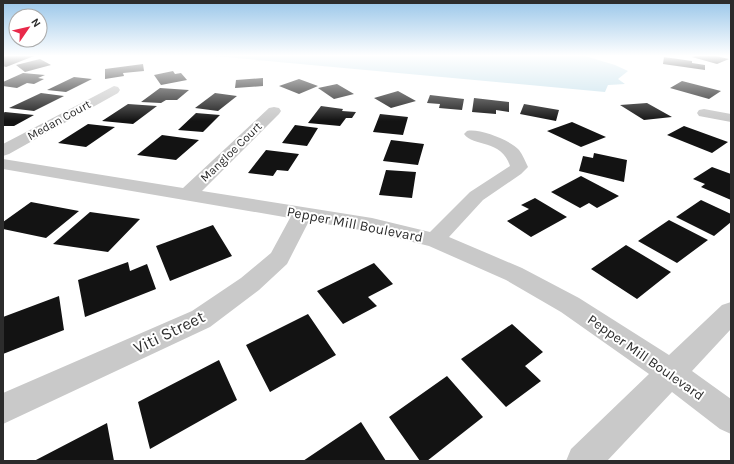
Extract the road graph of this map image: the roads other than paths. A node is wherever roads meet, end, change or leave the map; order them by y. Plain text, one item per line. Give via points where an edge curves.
1 (114, 90) dead end
2 (274, 111) dead end
3 (704, 113) dead end
4 (731, 118) edge
5 (472, 134) dead end
6 (3, 151) edge
7 (3, 164) edge
8 (189, 193) junction
9 (303, 214) junction
10 (435, 240) junction
11 (731, 312) edge
12 (671, 373) junction
13 (3, 409) edge
14 (731, 418) edge
15 (583, 461) edge

1 - 6 street, Medan Court
2 - 8 street, Mangloe Court
3 - 4 street
5 - 10 street via 491,140 512,152 518,158 519,167 462,209
7 - 8 street, Pepper Mill Boulevard
8 - 9 street, Pepper Mill Boulevard
9 - 10 street, Pepper Mill Boulevard via 372,225
9 - 13 street, Viti Street via 278,258 250,284 200,318
10 - 12 street, Pepper Mill Boulevard via 514,274 570,305
11 - 12 street
12 - 14 street, Pepper Mill Boulevard
12 - 15 street

